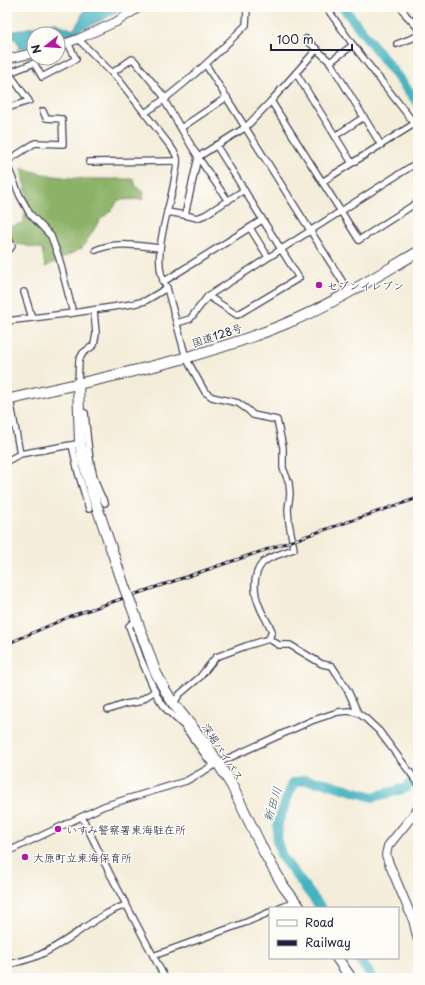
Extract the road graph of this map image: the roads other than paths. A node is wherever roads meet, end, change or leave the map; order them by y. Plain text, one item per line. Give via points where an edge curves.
1 (140, 7) edge
2 (245, 7) edge
3 (326, 7) edge
4 (401, 7) edge
5 (418, 28) edge
6 (418, 36) edge
7 (78, 39) junction
8 (306, 39) dead end
9 (68, 42) joint
10 (397, 44) dead end
11 (352, 45) junction
12 (316, 49) junction
13 (26, 55) edge
14 (7, 59) edge
15 (330, 62) junction
16 (206, 64) junction
17 (112, 73) junction
18 (296, 73) junction
19 (227, 97) junction
20 (165, 100) junction
21 (271, 101) junction
22 (7, 108) edge
23 (43, 111) dead end
24 (145, 113) junction
25 (364, 117) junction
26 (246, 126) junction
27 (416, 126) edge
28 (181, 128) junction
29 (335, 136) junction
30 (381, 145) junction
31 (216, 146) junction
32 (198, 157) junction
33 (7, 161) edge
34 (177, 161) junction
35 (89, 162) dead end
36 (352, 163) junction
37 (417, 164) edge
38 (7, 165) edge
39 (322, 182) junction
40 (244, 190) junction
41 (228, 201) junction
42 (418, 202) edge
43 (341, 211) junction
44 (167, 212) junction
45 (185, 215) junction
46 (262, 220) junction
47 (250, 228) junction
48 (310, 230) junction
49 (7, 234) edge
50 (160, 248) junction
51 (7, 249) edge
52 (281, 249) junction
53 (96, 250) dead end
54 (418, 252) edge
55 (268, 257) junction
56 (163, 282) junction
57 (167, 288) junction
58 (24, 292) dead end
59 (349, 292) junction
60 (208, 296) junction
61 (94, 310) junction
62 (73, 313) junction
63 (32, 318) junction
64 (7, 321) edge
65 (177, 323) junction
66 (186, 358) junction
67 (78, 383) junction
68 (8, 400) edge
69 (80, 443) junction
70 (20, 454) junction
71 (7, 461) edge
72 (105, 504) dead end
73 (89, 509) dead end
74 (131, 624) dead end
75 (269, 639) junction
76 (155, 691) junction
77 (170, 706) junction
78 (108, 710) dead end
79 (358, 713) junction
80 (215, 764) junction
81 (418, 784) edge
82 (418, 809) edge
83 (82, 817) junction
84 (7, 852) edge
85 (126, 905) junction
86 (298, 905) edge
87 (286, 907) edge
88 (269, 912) edge
89 (418, 940) edge
90 (153, 956) junction
91 (338, 959) edge
92 (7, 964) edge
93 (164, 978) edge
94 (351, 978) edge

1 - 7 street via 116,22
2 - 16 street via 246,25
3 - 11 street
4 - 5 street
6 - 10 street
7 - 9 street
7 - 17 street
8 - 12 street
9 - 22 street via 76,59 42,77 34,63 9,74 29,101
11 - 15 street
11 - 27 street
12 - 15 street
12 - 18 street
13 - 14 street
15 - 25 street
16 - 19 street
16 - 20 street
17 - 20 street via 134,60
17 - 24 street
18 - 21 street
18 - 29 street
19 - 26 street
19 - 28 street
20 - 24 street
20 - 28 street
21 - 26 street
21 - 39 street
23 - 33 street via 46,118 62,119 62,144 35,143
24 - 34 street via 171,147
25 - 29 street
25 - 30 street
26 - 31 street
26 - 48 street
27 - 30 street
28 - 32 street
29 - 36 street
30 - 36 street
31 - 32 street
31 - 40 street
32 - 41 street
32 - 45 street
34 - 35 street
34 - 44 street via 174,188
36 - 39 street
37 - 43 street
38 - 62 street via 30,214 51,236
39 - 43 street
40 - 41 street
40 - 46 street
41 - 45 street via 197,218
42 - 43 street via 359,240
43 - 48 street
44 - 45 street
44 - 50 street
46 - 47 street
46 - 52 street
47 - 55 street
47 - 56 street
48 - 52 street
48 - 59 street
49 - 51 street via 12,246
50 - 53 street via 123,244 106,245
50 - 56 street
52 - 55 street
52 - 60 street via 299,278 237,315
54 - 59 highway, 国道128号
55 - 60 street
56 - 57 street
57 - 61 street via 146,301
57 - 65 street
58 - 63 street
59 - 66 highway, 国道128号 via 286,324
60 - 65 street via 190,319
61 - 62 street
61 - 67 street via 94,345 83,353 79,360
62 - 63 street
63 - 64 street
65 - 66 street
66 - 67 highway, 国道128号
66 - 75 street via 205,392 212,397 238,403 253,415 277,420 284,447 284,468 289,483 288,523 294,548 267,560 257,572 255,591 272,630
67 - 68 highway, 国道128号
67 - 69 highway
68 - 70 street
69 - 70 street
69 - 72 street via 91,462 99,493
69 - 73 street via 78,472
69 - 77 highway, 深堀バイパス, bridge via 93,496 155,671
70 - 71 street
74 - 76 street via 129,626 140,657
75 - 77 street via 216,657 200,677
75 - 79 street via 278,645 290,645 322,664 332,666
76 - 77 street
76 - 78 street via 138,702
77 - 80 highway, 深堀バイパス via 208,747
79 - 80 street via 349,711 328,714
79 - 81 street via 379,731
80 - 83 street via 186,781 114,802
80 - 86 highway, 深堀バイパス via 232,786 275,873
82 - 89 street via 388,846 386,855 413,920
83 - 84 street
83 - 85 street
85 - 90 street
85 - 92 street via 98,918 37,957
86 - 87 street
88 - 90 street
90 - 93 street
91 - 94 highway

